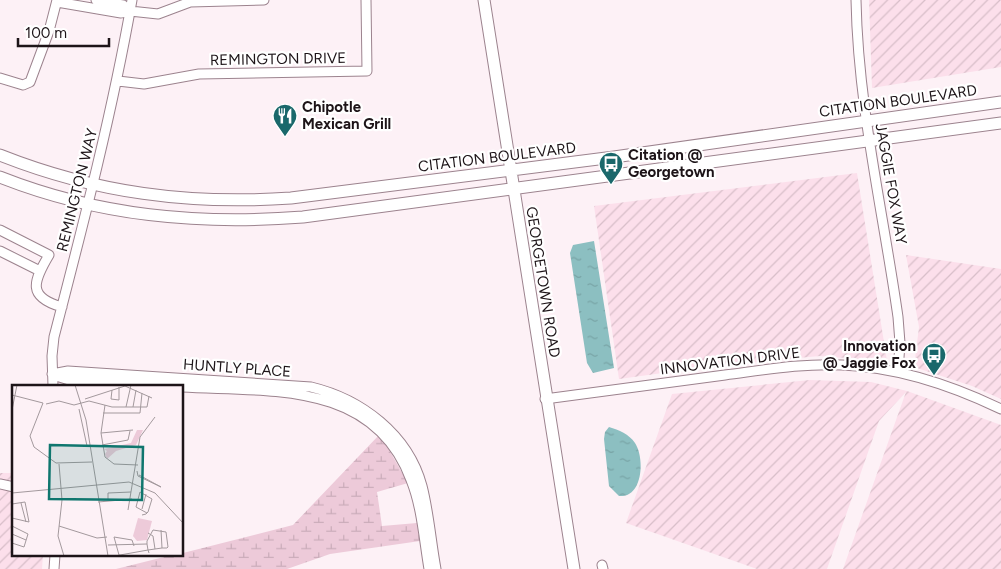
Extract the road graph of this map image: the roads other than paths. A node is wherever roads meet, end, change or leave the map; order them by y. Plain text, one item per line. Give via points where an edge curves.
1 (96, 0) edge
2 (132, 0) edge
3 (264, 0) edge
4 (366, 0) edge
5 (856, 0) edge
6 (57, 1) edge
7 (483, 1) edge
8 (130, 11) junction
9 (0, 78) edge
10 (118, 82) junction
11 (1001, 102) edge
12 (866, 120) junction
13 (1001, 122) edge
14 (870, 141) junction
15 (0, 156) edge
16 (511, 170) junction
17 (0, 177) edge
18 (93, 186) junction
19 (513, 188) junction
20 (89, 204) junction
21 (0, 230) edge
22 (0, 251) edge
23 (40, 271) junction
24 (62, 307) junction
25 (898, 372) junction
26 (52, 374) junction
27 (53, 385) edge
28 (163, 385) edge
29 (184, 386) edge
30 (546, 399) junction
31 (1001, 409) edge
32 (54, 556) edge
33 (54, 569) edge
34 (429, 569) edge
35 (436, 569) edge
36 (574, 569) edge

1 - 8 street via 122,5
2 - 8 street, REMINGTON WAY
3 - 8 street via 190,2 158,14
4 - 10 street, REMINGTON DRIVE via 367,72 199,74 144,84
5 - 12 street, JAGGIE FOX WAY via 858,57
6 - 8 street via 121,14
6 - 9 street via 50,31 30,82 23,85
7 - 16 main road, GEORGETOWN ROAD
8 - 10 street, REMINGTON WAY
10 - 18 street, REMINGTON WAY
11 - 12 main road, CITATION BOULEVARD
12 - 14 street, JAGGIE FOX WAY
12 - 16 main road, CITATION BOULEVARD
13 - 14 main road
14 - 19 main road
14 - 25 street, JAGGIE FOX WAY via 898,317
15 - 18 main road, CITATION BOULEVARD
16 - 18 main road, CITATION BOULEVARD via 257,200 196,200
16 - 19 main road, GEORGETOWN ROAD
17 - 20 main road
18 - 20 street, REMINGTON WAY
19 - 20 main road via 268,219 186,220
19 - 30 main road, GEORGETOWN ROAD
20 - 24 street, REMINGTON WAY
21 - 23 street via 49,255
22 - 23 street
23 - 24 street via 36,286 38,294 45,302
24 - 26 street, REMINGTON WAY via 54,337
25 - 30 street, INNOVATION DRIVE via 844,365 793,366
25 - 31 street, INNOVATION DRIVE via 959,389
26 - 27 street, REMINGTON WAY
26 - 28 street, HUNTLY PLACE via 68,380
26 - 35 street, HUNTLY PLACE via 68,371 312,386 353,401 383,424 406,452 417,472
29 - 34 street, HUNTLY PLACE via 308,395 338,403 364,417 380,431 402,460 411,479
30 - 36 main road, GEORGETOWN ROAD
32 - 33 street

